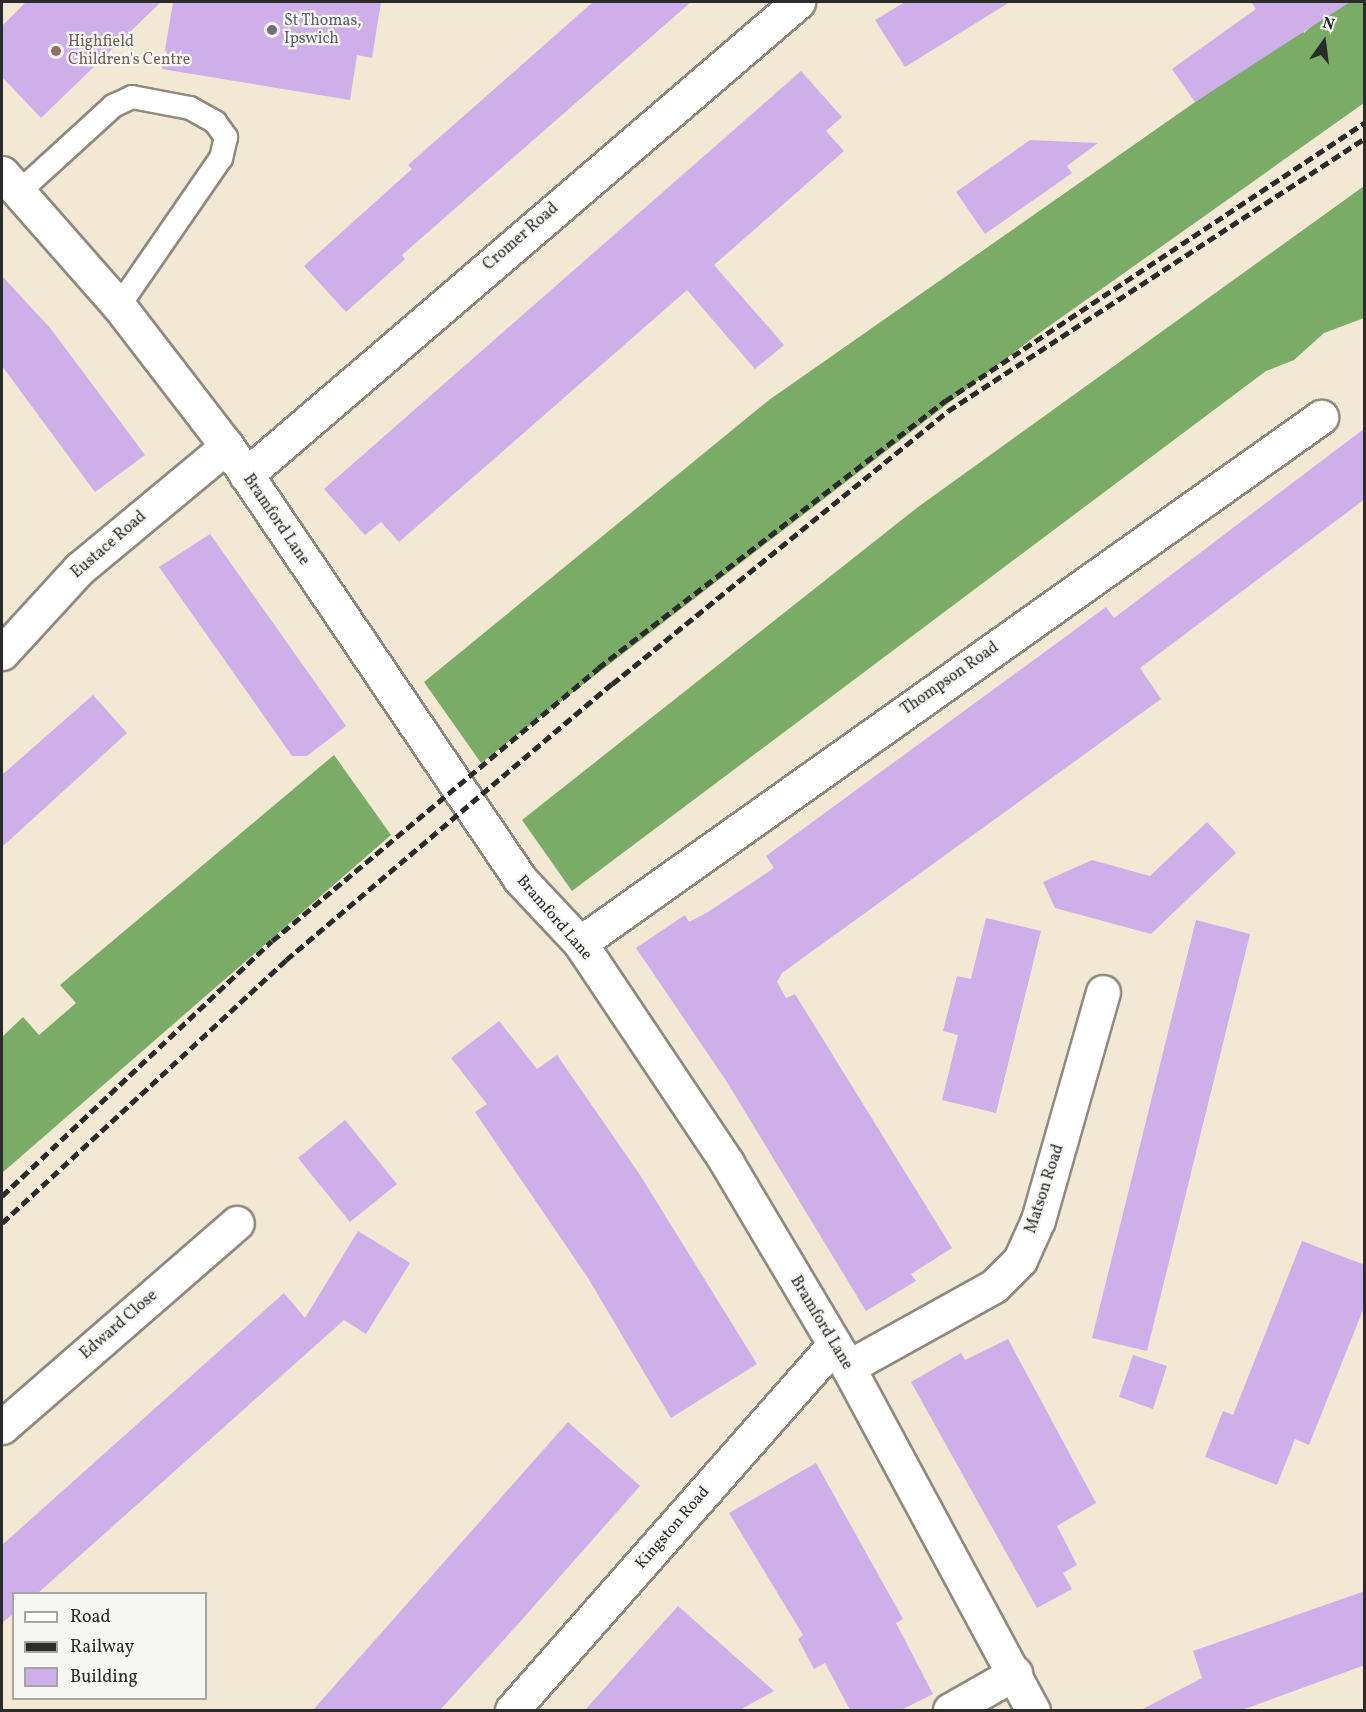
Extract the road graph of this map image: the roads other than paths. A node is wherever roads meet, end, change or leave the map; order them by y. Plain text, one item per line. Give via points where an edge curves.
1 (798, 2) edge
2 (10, 182) edge
3 (119, 306) junction
4 (1321, 417) dead end
5 (226, 446) junction
6 (246, 475) junction
7 (2, 653) edge
8 (580, 943) junction
9 (1103, 992) dead end
10 (237, 1223) dead end
11 (841, 1356) junction
12 (2, 1426) edge
13 (1015, 1673) junction
14 (512, 1710) edge
15 (950, 1710) edge
16 (1033, 1710) edge

1 - 6 street, Cromer Road
2 - 3 street, Bramford Lane
2 - 3 lane via 113,106 132,97 190,108 215,122 226,137 221,158
3 - 5 street, Bramford Lane
4 - 8 street, Thompson Road
5 - 6 street, Bramford Lane
5 - 7 street, Eustace Road via 79,569
6 - 8 street, Bramford Lane via 520,879
8 - 11 street, Bramford Lane via 727,1163
9 - 11 street, Matson Road via 1038,1220 1020,1260 994,1286
10 - 12 street, Edward Close
11 - 13 street, Bramford Lane
11 - 14 street, Kingston Road
13 - 15 street
13 - 16 street, Bramford Lane

